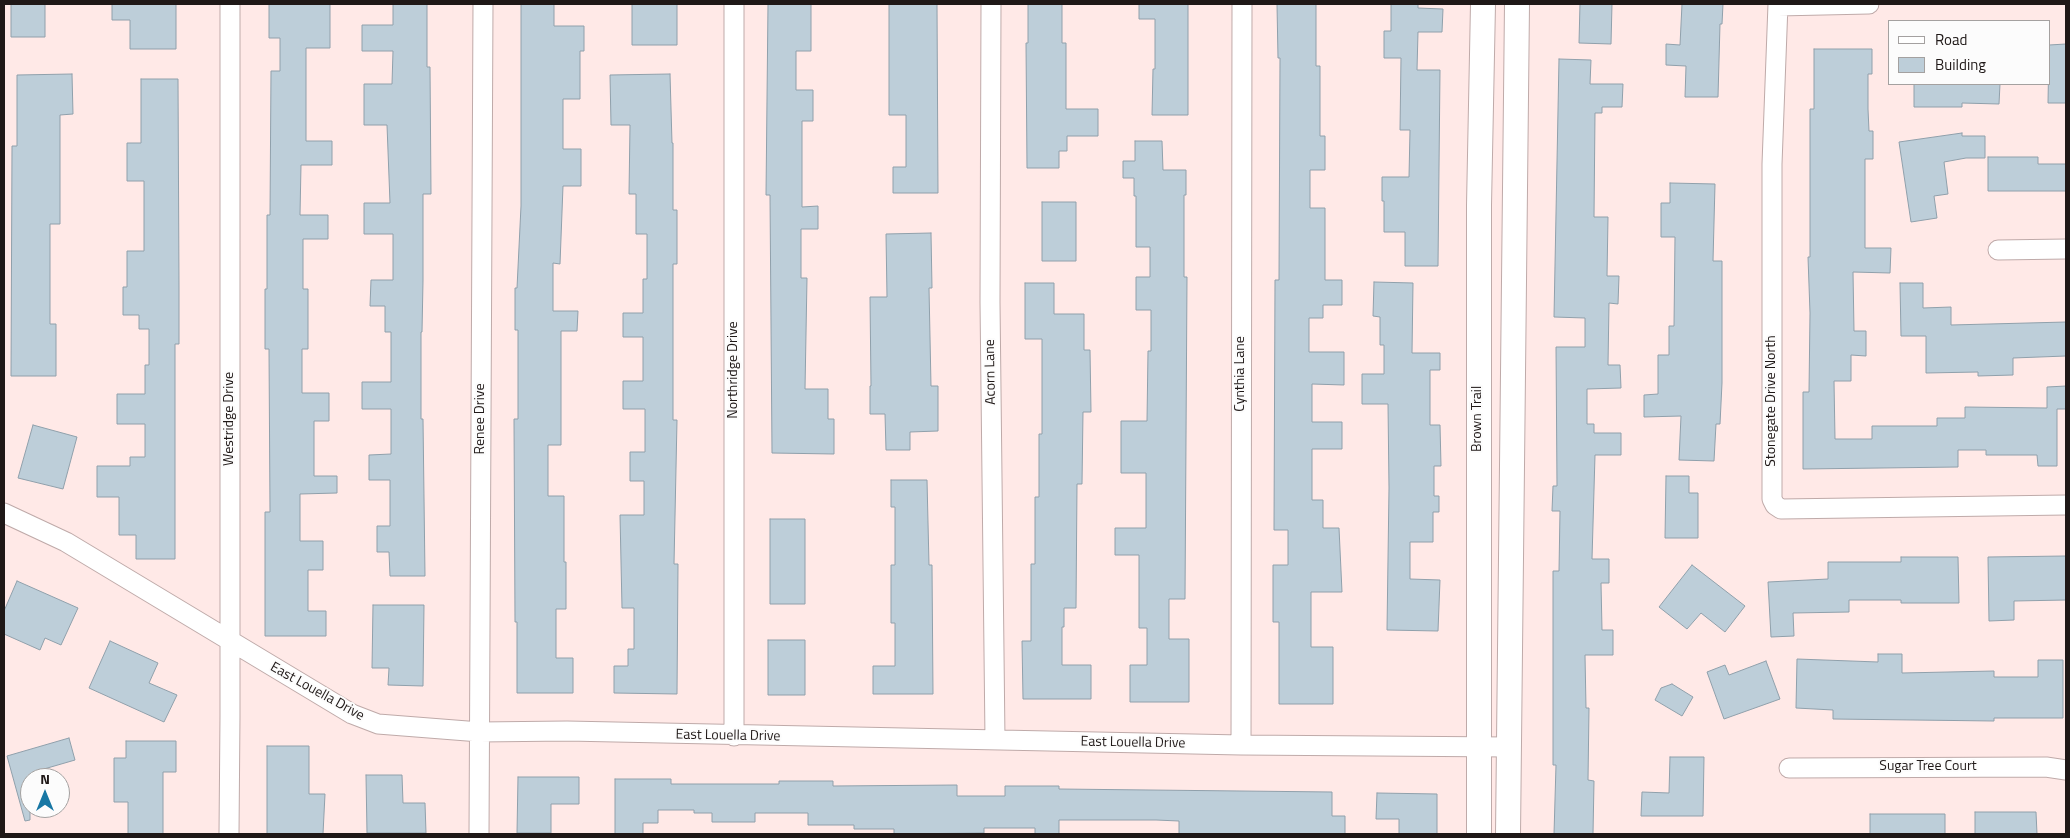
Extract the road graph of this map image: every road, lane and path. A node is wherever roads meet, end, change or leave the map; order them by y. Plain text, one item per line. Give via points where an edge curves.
1 (230, 4) edge
2 (483, 4) edge
3 (734, 4) edge
4 (991, 4) edge
5 (1242, 4) edge
6 (1483, 4) edge
7 (1516, 4) edge
8 (1869, 4) edge
9 (1778, 5) edge
10 (1479, 205) junction
11 (1514, 205) junction
12 (2066, 248) edge
13 (1998, 250) dead end
14 (2066, 506) edge
15 (4, 513) edge
16 (230, 642) junction
17 (480, 732) junction
18 (734, 736) junction
19 (995, 740) junction
20 (1241, 745) junction
21 (1478, 747) junction
22 (1509, 747) junction
23 (1789, 768) dead end
24 (2066, 770) edge
25 (229, 834) edge
26 (479, 834) edge
27 (1479, 834) edge
28 (1508, 834) edge

1 - 16 street, Westridge Drive
2 - 17 street, Renee Drive
3 - 18 street, Northridge Drive
4 - 19 street, Acorn Lane via 990,302
5 - 20 street, Cynthia Lane
6 - 10 street, Brown Trail
7 - 11 street
8 - 9 street
9 - 14 street, Stonegate Drive North via 1772,174 1772,499 1775,505 1781,509
10 - 11 street
10 - 21 street, Brown Trail
11 - 22 street
12 - 13 street
15 - 16 street, East Louella Drive via 66,542
16 - 17 street, East Louella Drive via 352,714 378,724
16 - 25 street, Westridge Drive
17 - 18 street, East Louella Drive
17 - 26 street, Renee Drive
18 - 19 street, East Louella Drive
19 - 20 street, East Louella Drive
20 - 21 street, East Louella Drive
21 - 22 street, East Louella Drive
21 - 27 street, Brown Trail
22 - 28 street
23 - 24 street, Sugar Tree Court via 2046,767

